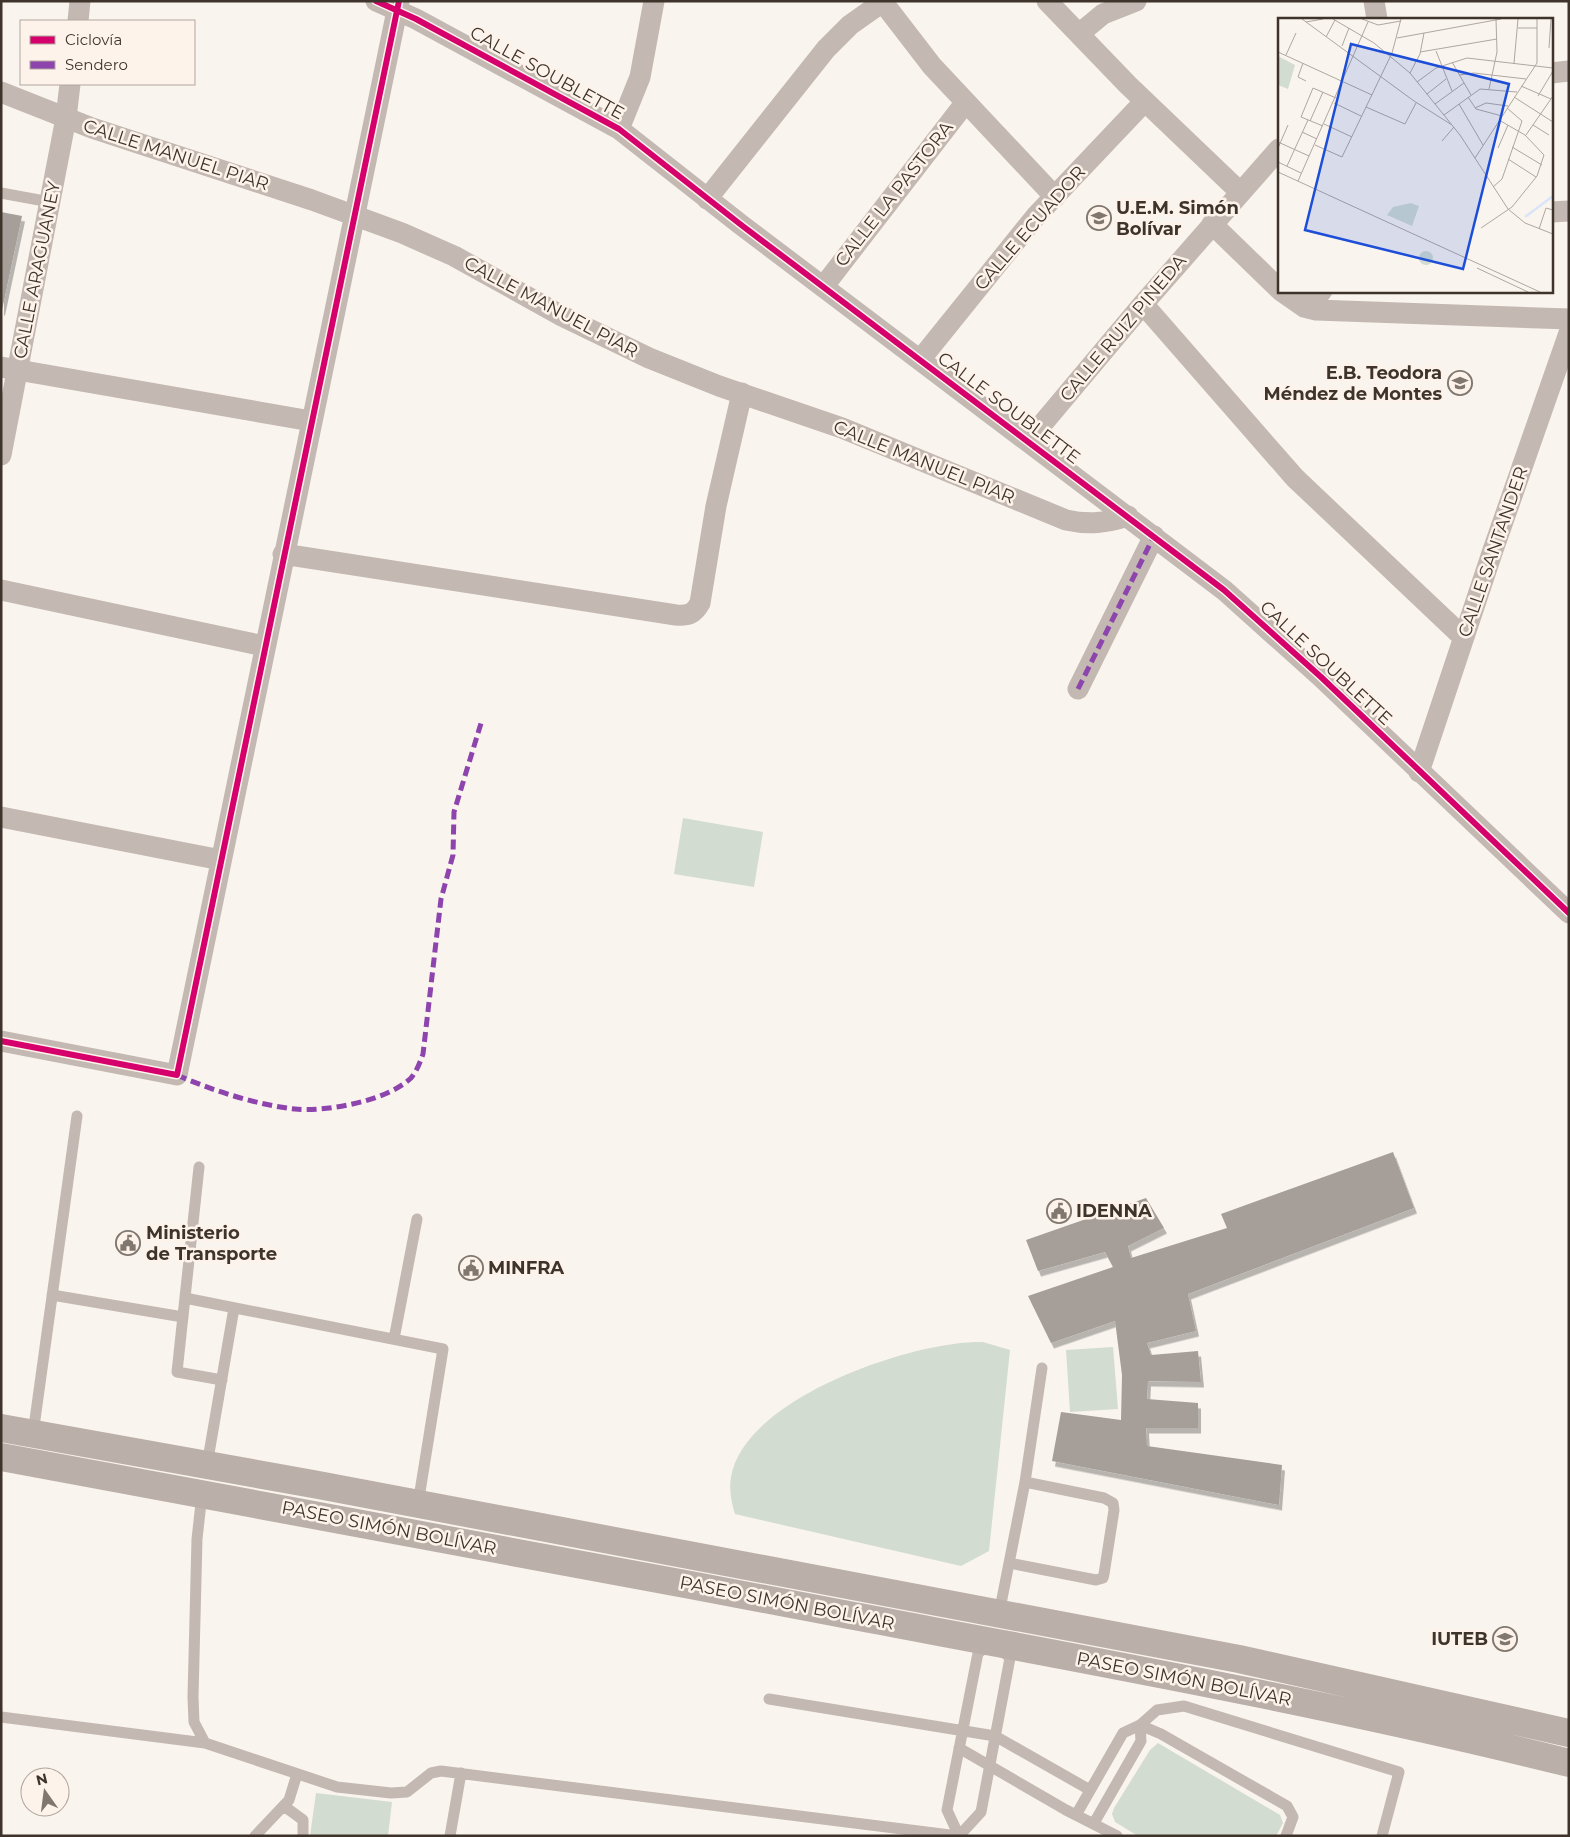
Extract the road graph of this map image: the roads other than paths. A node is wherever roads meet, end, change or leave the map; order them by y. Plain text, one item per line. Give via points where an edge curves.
1 (80, 1) edge
2 (376, 1) edge
3 (654, 1) edge
4 (1047, 1) edge
5 (1136, 1) edge
6 (1374, 1) edge
7 (882, 2) edge
8 (398, 6) edge
9 (1377, 18) edge
10 (78, 20) edge
11 (1079, 34) junction
12 (1569, 71) edge
13 (1552, 73) edge
14 (70, 85) edge
15 (1, 92) edge
16 (1144, 101) junction
17 (966, 102) junction
18 (66, 118) junction
19 (619, 129) junction
20 (1278, 150) edge
21 (1240, 192) junction
22 (1, 193) edge
23 (1054, 197) junction
24 (707, 199) junction
25 (50, 202) junction
26 (1569, 211) edge
27 (1552, 212) edge
28 (355, 216) junction
29 (1212, 224) junction
30 (823, 287) junction
31 (1278, 288) edge
32 (1283, 292) edge
33 (1321, 292) edge
34 (1143, 304) junction
35 (1304, 307) junction
36 (1569, 319) edge
37 (1569, 333) edge
38 (920, 360) junction
39 (1563, 368) edge
40 (9, 369) edge
41 (742, 393) junction
42 (311, 421) junction
43 (1028, 441) junction
44 (1, 455) edge
45 (1128, 516) junction
46 (1154, 536) junction
47 (283, 554) junction
48 (1, 590) edge
49 (1464, 636) junction
50 (264, 646) junction
51 (1078, 689) dead end
52 (1419, 772) junction
53 (1, 817) edge
54 (221, 860) junction
55 (1569, 914) edge
56 (1, 1041) edge
57 (77, 1116) dead end
58 (199, 1167) dead end
59 (417, 1220) dead end
60 (52, 1295) junction
61 (185, 1298) junction
62 (234, 1308) junction
63 (183, 1317) junction
64 (394, 1339) junction
65 (1042, 1368) dead end
66 (222, 1380) junction
67 (1, 1428) edge
68 (33, 1434) junction
69 (1, 1457) edge
70 (207, 1465) junction
71 (1025, 1482) junction
72 (202, 1494) junction
73 (418, 1504) junction
74 (1009, 1563) junction
75 (999, 1614) junction
76 (994, 1642) junction
77 (768, 1699) dead end
78 (1, 1718) edge
79 (1140, 1725) junction
80 (963, 1730) junction
81 (1569, 1733) edge
82 (995, 1736) junction
83 (205, 1743) junction
84 (960, 1748) junction
85 (1569, 1764) edge
86 (989, 1766) junction
87 (461, 1773) junction
88 (297, 1774) junction
89 (1090, 1790) junction
90 (284, 1806) junction
91 (1076, 1815) junction
92 (1094, 1823) junction
93 (256, 1836) edge
94 (303, 1836) edge
95 (450, 1836) edge
96 (958, 1836) edge
97 (1117, 1836) edge
98 (1286, 1836) edge
99 (1382, 1836) edge

1 - 10 street
2 - 8 street, CALLE SOUBLETTE
3 - 19 street via 640,77
4 - 11 street
5 - 11 street via 1103,14
6 - 9 street
7 - 17 street via 908,37
7 - 24 street via 850,25 826,49
8 - 19 street, CALLE SOUBLETTE via 416,19
8 - 28 street
11 - 16 street
12 - 13 street
14 - 18 street, CALLE ARAGUANEY
15 - 18 street, CALLE MANUEL PIAR
16 - 21 street
16 - 23 street, CALLE ECUADOR
17 - 23 street
17 - 30 street, CALLE LA PASTORA
18 - 25 street, CALLE ARAGUANEY
18 - 28 street, CALLE MANUEL PIAR
19 - 24 street, CALLE SOUBLETTE
20 - 21 street, CALLE RUIZ PINEDA
21 - 29 street, CALLE RUIZ PINEDA
22 - 25 lane
23 - 38 street, CALLE ECUADOR
24 - 30 street, CALLE SOUBLETTE
25 - 40 street, CALLE ARAGUANEY
26 - 27 street
28 - 41 street, CALLE MANUEL PIAR via 454,256 562,316 649,358
28 - 42 street
29 - 31 street
29 - 34 street, CALLE RUIZ PINEDA
30 - 38 street, CALLE SOUBLETTE
32 - 35 street
33 - 35 street
34 - 43 street, CALLE RUIZ PINEDA
34 - 49 street via 1295,478
35 - 36 street via 1345,312
37 - 39 street, CALLE SANTANDER
38 - 43 street, CALLE SOUBLETTE
39 - 49 street, CALLE SANTANDER
40 - 42 street
40 - 44 street, CALLE ARAGUANEY
41 - 45 street, CALLE MANUEL PIAR via 842,428 1066,520 1084,524 1106,523
41 - 47 street via 716,506 700,603 690,614 676,615
42 - 47 street
43 - 45 street, CALLE SOUBLETTE
45 - 46 street, CALLE SOUBLETTE
46 - 51 street
46 - 52 street, CALLE SOUBLETTE via 1276,635
47 - 50 street
48 - 50 street
49 - 52 street, CALLE SANTANDER
50 - 54 street
52 - 55 street, CALLE SOUBLETTE
53 - 54 street
54 - 56 street via 177,1075
57 - 60 lane
58 - 61 lane
59 - 64 lane
60 - 63 lane
60 - 68 lane
61 - 62 lane
61 - 63 lane
62 - 64 lane
62 - 66 lane
63 - 66 lane via 177,1372
64 - 73 lane via 443,1349
65 - 71 lane
66 - 70 lane
67 - 68 main road, PASEO SIMÓN BOLÍVAR
68 - 70 main road, PASEO SIMÓN BOLÍVAR
69 - 72 main road, PASEO SIMÓN BOLÍVAR
70 - 72 main road
70 - 73 main road, PASEO SIMÓN BOLÍVAR
71 - 74 lane
71 - 74 lane via 1104,1498 1112,1503 1114,1510 1104,1574 1103,1578 1096,1580
72 - 76 main road, PASEO SIMÓN BOLÍVAR
72 - 83 lane via 197,1539 193,1697 194,1722
73 - 75 main road, PASEO SIMÓN BOLÍVAR
74 - 75 lane
75 - 76 main road
75 - 81 main road, PASEO SIMÓN BOLÍVAR via 1239,1659
76 - 80 lane via 978,1653
76 - 82 lane via 1010,1658
76 - 85 main road, PASEO SIMÓN BOLÍVAR via 1440,1731
77 - 80 lane
78 - 83 lane
79 - 89 lane via 1123,1734
79 - 92 lane via 1141,1741
79 - 98 lane via 1287,1806 1293,1817
79 - 99 lane via 1157,1710 1184,1706 1399,1772
80 - 82 lane
80 - 84 lane
82 - 86 lane
82 - 89 lane
83 - 88 lane
84 - 86 lane
84 - 96 lane via 947,1810
86 - 91 lane
86 - 96 lane via 980,1812
87 - 88 lane via 436,1771 407,1792 391,1793 337,1787
87 - 95 lane
87 - 96 lane
88 - 90 lane via 292,1793
89 - 91 lane
90 - 93 lane
90 - 94 lane via 303,1820
91 - 92 lane
92 - 97 lane

